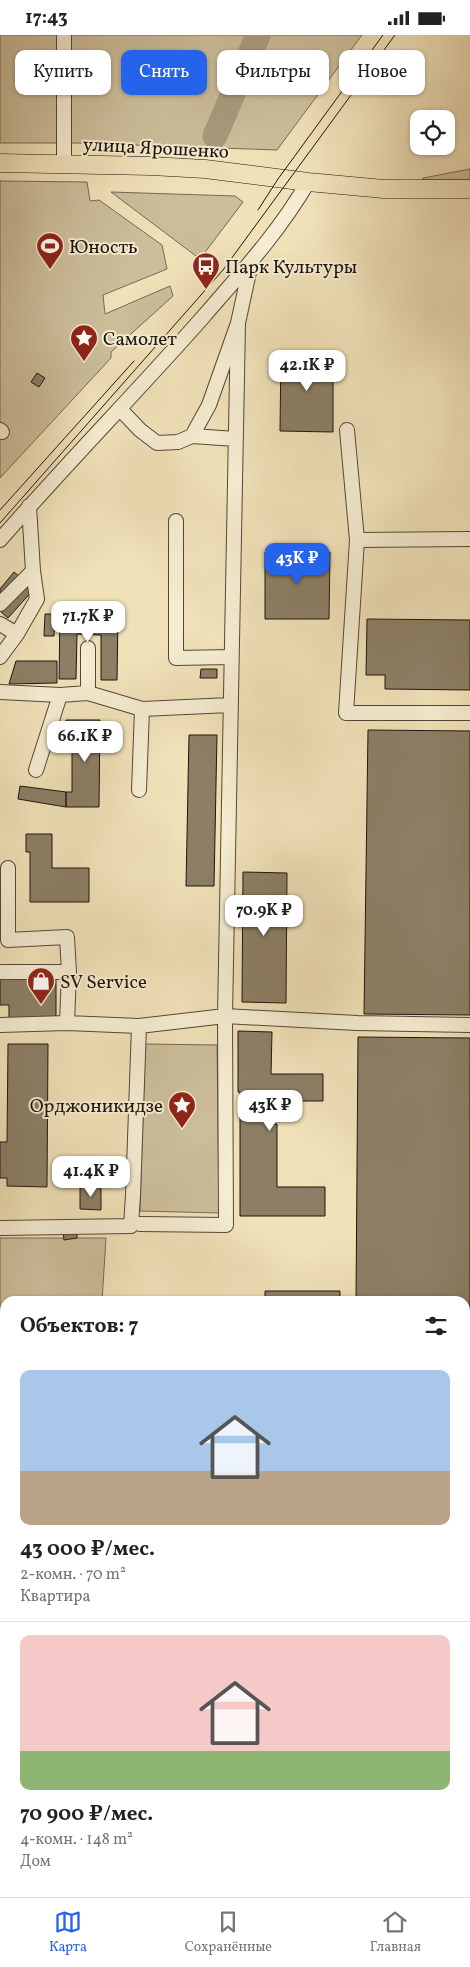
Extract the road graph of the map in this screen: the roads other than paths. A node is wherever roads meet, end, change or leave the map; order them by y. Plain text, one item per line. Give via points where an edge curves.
1 (64, 38) edge
2 (0, 163) edge
3 (64, 163) junction
4 (308, 183) junction
5 (470, 189) edge
6 (252, 261) junction
7 (238, 323) junction
8 (120, 409) junction
9 (347, 430) dead end
10 (192, 436) junction
11 (236, 439) junction
12 (29, 507) junction
13 (176, 521) dead end
14 (470, 539) edge
15 (0, 540) edge
16 (357, 540) junction
17 (33, 571) junction
18 (0, 604) edge
19 (0, 624) edge
20 (17, 633) junction
21 (88, 648) dead end
22 (0, 657) edge
23 (231, 657) junction
24 (0, 692) edge
25 (88, 693) junction
26 (60, 695) junction
27 (230, 705) junction
28 (142, 709) junction
29 (470, 713) edge
30 (36, 770) dead end
31 (139, 790) dead end
32 (8, 868) dead end
33 (0, 972) edge
34 (69, 972) junction
35 (225, 1016) junction
36 (67, 1023) junction
37 (0, 1025) edge
38 (470, 1025) edge
39 (139, 1026) junction
40 (135, 1225) junction
41 (0, 1228) edge

1 - 3 street
2 - 3 main road, улица Ярошенко
3 - 4 main road, улица Ярошенко via 205,169
4 - 5 main road, улица Ярошенко via 384,189
4 - 6 street via 284,222
6 - 7 street
6 - 8 street
7 - 10 street via 209,405
7 - 11 street
8 - 10 street via 157,443 178,442
8 - 12 street
9 - 16 street
10 - 11 street
11 - 23 street
12 - 15 street
12 - 17 street
13 - 23 street via 176,658
14 - 16 street
16 - 29 street via 346,713
17 - 18 street
17 - 20 street via 37,599
19 - 20 street
20 - 22 street
21 - 25 street
23 - 27 street
24 - 26 street
25 - 26 street
25 - 28 street
26 - 30 street
27 - 28 street
27 - 35 street
28 - 31 street
32 - 34 street via 8,940 67,937
33 - 34 street
34 - 36 street
35 - 38 street
35 - 39 street
35 - 40 street via 226,1225
36 - 37 street
36 - 39 street
39 - 40 street
40 - 41 street

